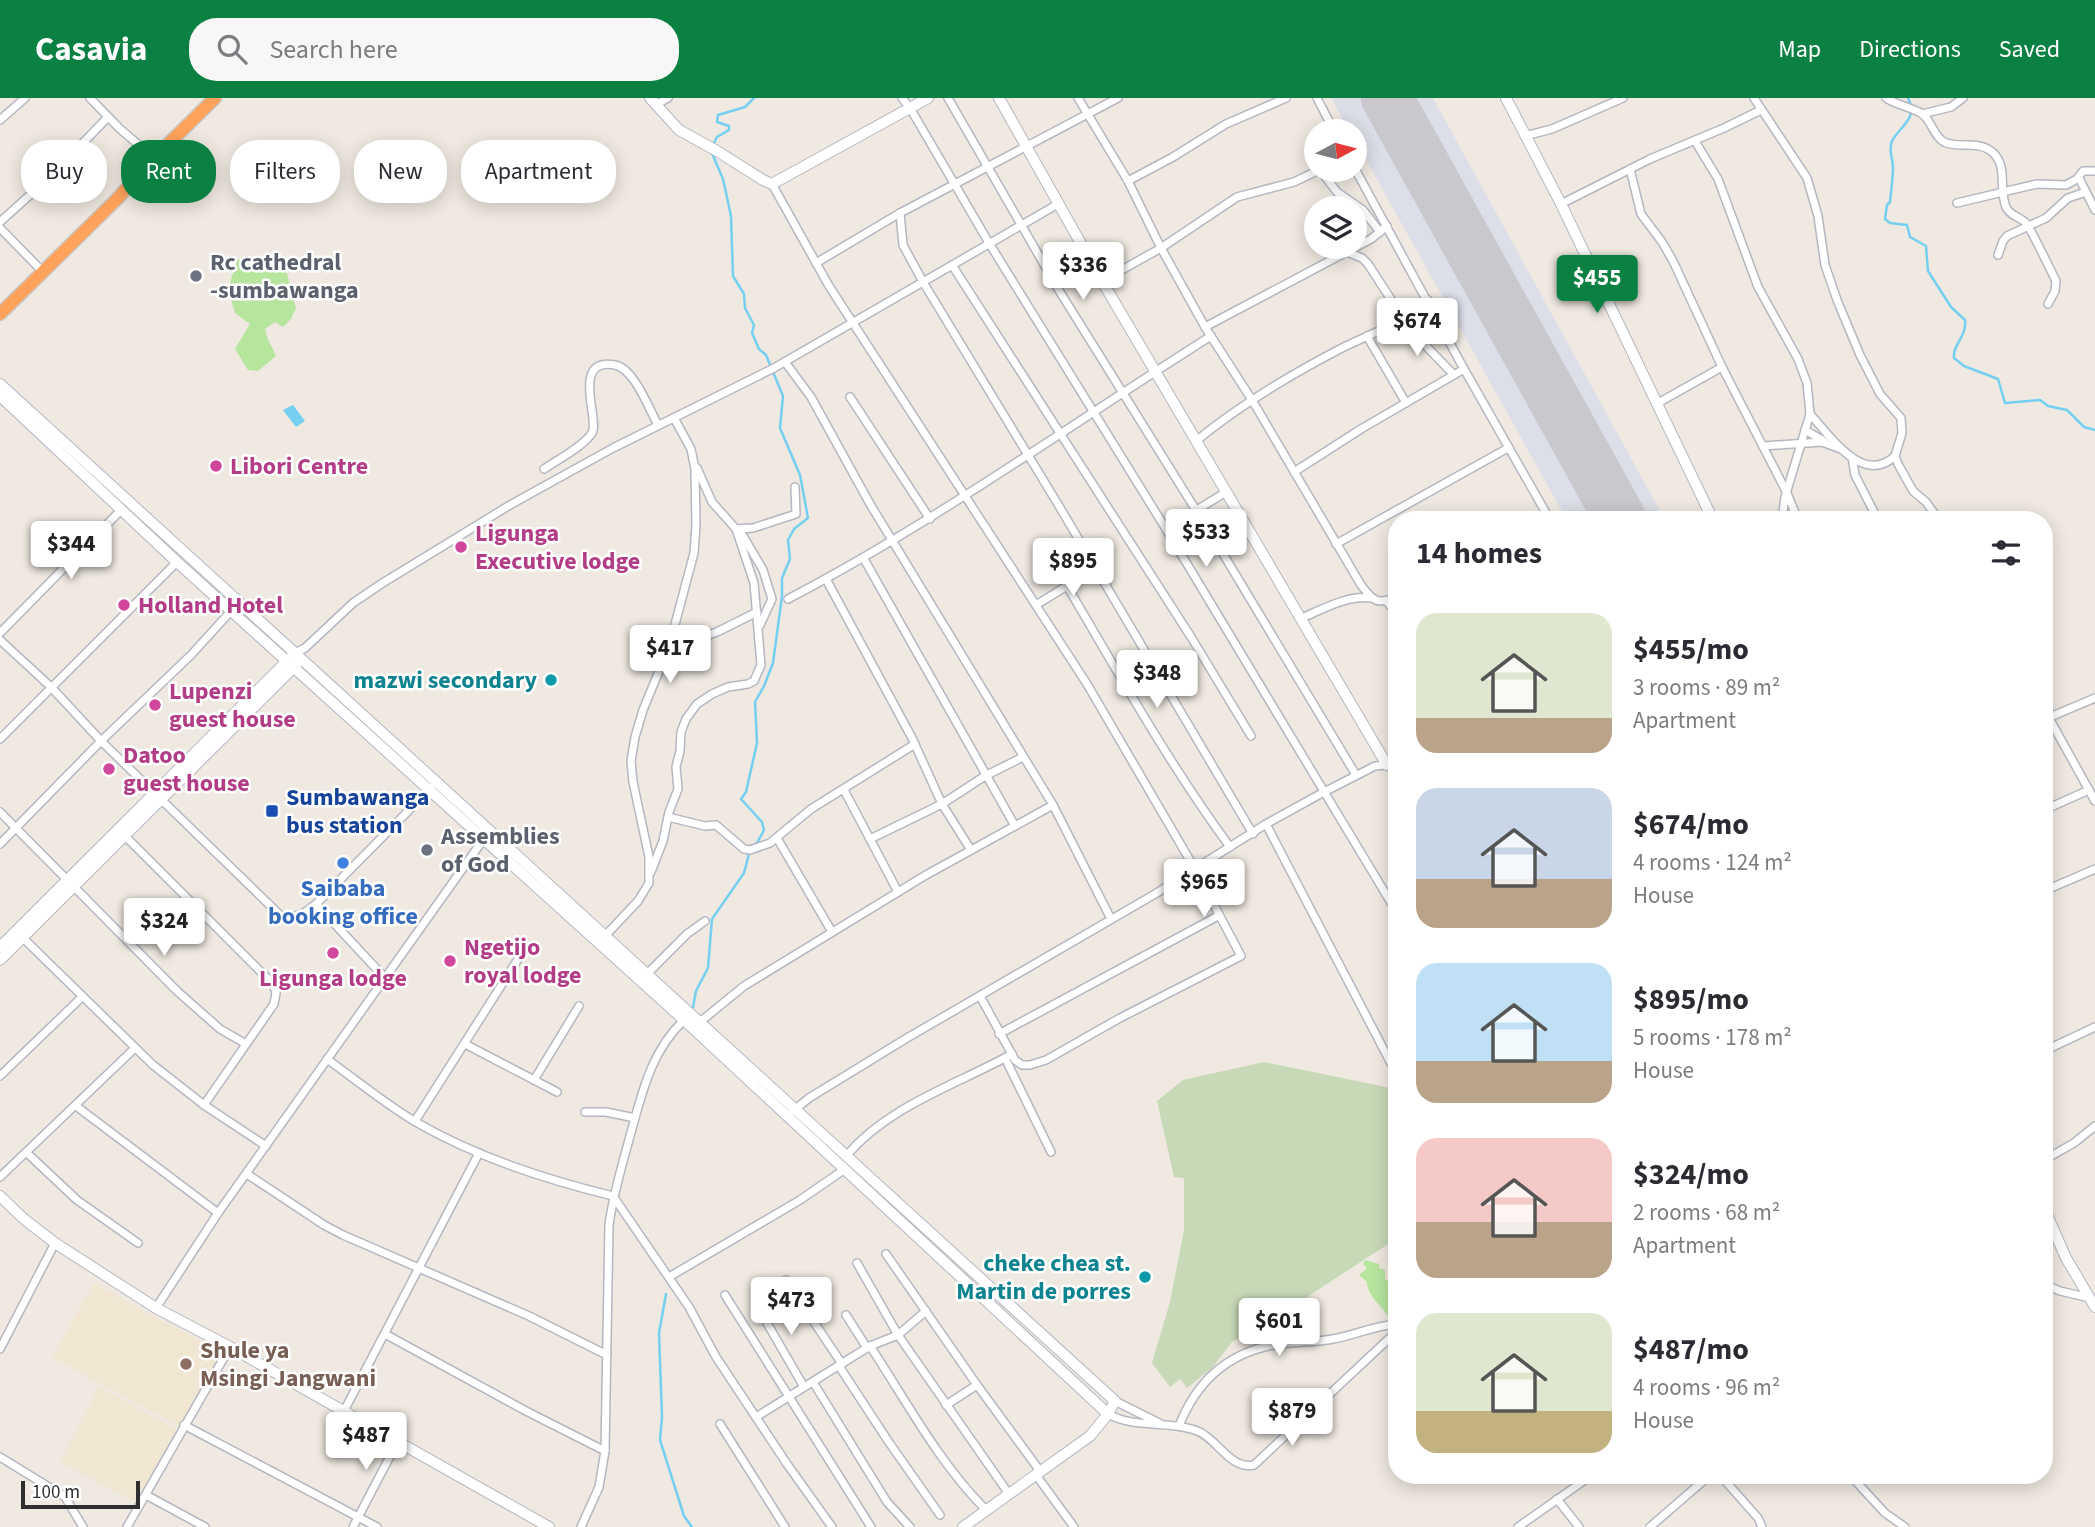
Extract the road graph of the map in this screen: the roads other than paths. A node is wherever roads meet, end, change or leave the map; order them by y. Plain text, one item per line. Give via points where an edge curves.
1 (25, 98) edge
2 (90, 98) edge
3 (215, 98) edge
4 (668, 98) edge
5 (902, 98) edge
6 (928, 98) edge
7 (948, 98) edge
8 (999, 98) edge
9 (1078, 98) edge
10 (1118, 98) edge
11 (1286, 98) edge
12 (1317, 98) edge
13 (1506, 98) edge
14 (1623, 98) edge
15 (1754, 98) edge
16 (1886, 98) edge
17 (1963, 98) edge
18 (652, 102) edge
19 (911, 108) junction
20 (1761, 110) junction
21 (1922, 114) junction
22 (1087, 115) junction
23 (108, 117) junction
24 (1, 118) edge
25 (1328, 119) edge
26 (1525, 136) junction
27 (134, 140) edge
28 (172, 140) edge
29 (1695, 141) junction
30 (1027, 146) junction
31 (987, 167) junction
32 (1630, 169) junction
33 (2095, 171) edge
34 (1304, 177) edge
35 (2079, 178) junction
36 (1128, 181) junction
37 (1329, 182) edge
38 (1362, 182) edge
39 (772, 184) junction
40 (954, 184) junction
41 (2085, 192) junction
42 (2002, 193) junction
43 (121, 195) edge
44 (1957, 203) dead end
45 (1058, 204) junction
46 (1561, 204) junction
47 (2095, 210) edge
48 (900, 214) junction
49 (0, 222) edge
50 (1021, 225) junction
51 (2028, 225) junction
52 (1387, 226) junction
53 (0, 228) edge
54 (1380, 232) junction
55 (1367, 240) edge
56 (989, 243) junction
57 (1161, 248) junction
58 (1998, 255) dead end
59 (1334, 259) edge
60 (1363, 259) edge
61 (816, 263) junction
62 (952, 265) junction
63 (43, 272) junction
64 (1102, 281) junction
65 (923, 282) junction
66 (1428, 300) junction
67 (2048, 304) dead end
68 (0, 314) edge
69 (1403, 318) junction
70 (853, 322) junction
71 (1205, 327) junction
72 (1211, 336) junction
73 (1367, 336) junction
74 (785, 362) junction
75 (1722, 367) junction
76 (1464, 369) junction
77 (1155, 371) junction
78 (1454, 375) junction
79 (0, 384) edge
80 (1122, 393) junction
81 (0, 396) edge
82 (850, 397) dead end
83 (1252, 400) junction
84 (1406, 403) junction
85 (1658, 403) junction
86 (1094, 411) junction
87 (1810, 414) junction
88 (674, 418) junction
89 (658, 425) junction
90 (1805, 430) junction
91 (1059, 434) junction
92 (1196, 441) junction
93 (1800, 443) junction
94 (1828, 443) junction
95 (1763, 446) junction
96 (1508, 448) junction
97 (1027, 454) junction
98 (1850, 455) junction
99 (1895, 456) junction
100 (693, 457) junction
101 (544, 469) dead end
102 (1294, 472) junction
103 (796, 487) dead end
104 (1226, 492) junction
105 (1787, 493) junction
106 (966, 495) junction
107 (121, 510) junction
108 (1196, 510) junction
109 (1395, 511) edge
110 (1543, 511) edge
111 (1709, 511) edge
112 (1784, 511) edge
113 (1794, 511) edge
114 (1873, 511) edge
115 (1932, 511) edge
116 (1388, 515) edge
117 (930, 519) junction
118 (737, 529) junction
119 (1166, 529) junction
120 (893, 541) junction
121 (1336, 544) junction
122 (864, 559) junction
123 (177, 562) junction
124 (1096, 568) junction
125 (827, 579) junction
126 (1067, 586) junction
127 (1371, 598) junction
128 (788, 599) dead end
129 (1388, 600) edge
130 (1385, 601) junction
131 (1388, 604) edge
132 (1036, 605) junction
133 (231, 611) junction
134 (757, 612) junction
135 (1302, 618) junction
136 (758, 629) junction
137 (0, 633) edge
138 (0, 640) edge
139 (669, 649) junction
140 (298, 656) junction
141 (290, 665) junction
142 (51, 687) junction
143 (2095, 698) edge
144 (2053, 716) edge
145 (2053, 723) edge
146 (1251, 736) dead end
147 (0, 739) edge
148 (102, 741) junction
149 (915, 744) junction
150 (1023, 757) junction
151 (1387, 765) joint
152 (1356, 775) junction
153 (985, 776) junction
154 (437, 782) junction
155 (844, 790) junction
156 (2089, 790) junction
157 (429, 791) junction
158 (1324, 792) junction
159 (159, 795) junction
160 (2095, 801) edge
161 (942, 804) junction
162 (1053, 805) junction
163 (2053, 806) edge
164 (0, 812) edge
165 (668, 817) junction
166 (1266, 824) junction
167 (1015, 826) junction
168 (16, 828) junction
169 (1252, 834) junction
170 (125, 836) junction
171 (776, 838) junction
172 (870, 839) junction
173 (483, 840) junction
174 (0, 844) edge
175 (1230, 846) junction
176 (971, 850) junction
177 (1195, 869) junction
178 (2095, 869) edge
179 (649, 876) junction
180 (70, 883) junction
181 (2053, 887) edge
182 (898, 892) junction
183 (1388, 898) edge
184 (316, 904) junction
185 (1219, 916) junction
186 (1111, 919) junction
187 (705, 921) dead end
188 (832, 932) junction
189 (605, 936) junction
190 (23, 937) junction
191 (0, 947) edge
192 (520, 956) dead end
193 (0, 960) edge
194 (647, 974) junction
195 (385, 978) junction
196 (980, 996) junction
197 (82, 997) junction
198 (579, 1006) dead end
199 (684, 1020) junction
200 (700, 1022) junction
201 (2095, 1027) edge
202 (999, 1034) junction
203 (246, 1044) junction
204 (465, 1044) junction
205 (2053, 1047) edge
206 (135, 1048) junction
207 (1008, 1056) junction
208 (1388, 1058) edge
209 (327, 1059) junction
210 (0, 1076) edge
211 (534, 1080) junction
212 (557, 1092) dead end
213 (204, 1105) junction
214 (76, 1106) junction
215 (584, 1112) dead end
216 (790, 1113) junction
217 (635, 1118) junction
218 (415, 1121) junction
219 (2095, 1126) edge
220 (265, 1146) junction
221 (1051, 1152) dead end
222 (27, 1153) junction
223 (479, 1153) junction
224 (2053, 1155) edge
225 (846, 1156) junction
226 (845, 1169) junction
227 (247, 1174) junction
228 (0, 1177) edge
229 (0, 1196) edge
230 (613, 1196) junction
231 (218, 1213) junction
232 (2053, 1228) edge
233 (55, 1243) junction
234 (138, 1243) dead end
235 (886, 1254) dead end
236 (857, 1263) dead end
237 (421, 1267) junction
238 (669, 1277) junction
239 (786, 1280) dead end
240 (2053, 1287) edge
241 (725, 1295) dead end
242 (755, 1299) dead end
243 (2092, 1302) edge
244 (156, 1308) junction
245 (926, 1311) junction
246 (846, 1315) dead end
247 (1388, 1325) edge
248 (385, 1334) junction
249 (898, 1335) junction
250 (1388, 1339) edge
251 (230, 1347) junction
252 (869, 1347) junction
253 (0, 1349) edge
254 (607, 1355) junction
255 (841, 1365) junction
256 (813, 1382) junction
257 (977, 1385) junction
258 (804, 1387) junction
259 (788, 1396) junction
260 (1115, 1401) junction
261 (946, 1405) junction
262 (344, 1411) junction
263 (1108, 1414) junction
264 (756, 1418) junction
265 (720, 1424) dead end
266 (184, 1425) junction
267 (1163, 1425) junction
268 (1179, 1426) junction
269 (398, 1441) junction
270 (605, 1451) junction
271 (0, 1457) edge
272 (1038, 1473) junction
273 (1579, 1484) edge
274 (1700, 1484) edge
275 (1728, 1484) edge
276 (1858, 1484) edge
277 (1009, 1494) junction
278 (146, 1495) junction
279 (1557, 1499) junction
280 (986, 1510) junction
281 (940, 1515) dead end
282 (359, 1516) junction
283 (83, 1527) edge
284 (127, 1527) edge
285 (205, 1527) edge
286 (353, 1527) edge
287 (377, 1527) edge
288 (549, 1527) edge
289 (581, 1527) edge
290 (785, 1527) edge
291 (832, 1527) edge
292 (871, 1527) edge
293 (910, 1527) edge
294 (963, 1527) edge
295 (1074, 1527) edge
296 (1518, 1527) edge
297 (1579, 1527) edge
298 (1650, 1527) edge
299 (1762, 1527) edge
300 (1905, 1527) edge

1 - 24 street
2 - 23 street
3 - 28 highway
4 - 18 street
5 - 19 street
6 - 19 street
7 - 31 street
8 - 30 street
9 - 22 street
10 - 22 street
11 - 36 street via 1226,124
12 - 25 street
13 - 26 street
14 - 26 street
15 - 20 street
16 - 21 street
17 - 21 street via 1951,107
18 - 39 street via 679,130
19 - 39 street
19 - 40 street
20 - 29 street
20 - 99 street via 1807,178 1837,300 1880,394 1901,418
21 - 42 street via 1948,144 1982,146 1993,152 2000,162
22 - 30 street
22 - 36 street
23 - 27 street
23 - 49 street
26 - 46 street
29 - 32 street
29 - 87 street via 1718,179 1758,287 1798,359 1807,383
30 - 31 street
30 - 45 street
31 - 40 street
31 - 50 street
32 - 46 street
32 - 75 street via 1641,214 1673,261
33 - 35 street via 2083,171
34 - 57 street via 1237,197
35 - 41 street
35 - 42 street via 2066,185 2043,183
36 - 57 street
37 - 54 street via 1358,205
38 - 52 street
39 - 61 street
40 - 48 street
40 - 56 street
41 - 47 street
41 - 51 street
42 - 44 street
42 - 51 street via 2010,213
43 - 63 highway
45 - 50 street
45 - 64 street
46 - 85 street
48 - 61 street
48 - 65 street via 903,244
50 - 56 street
50 - 80 street
51 - 58 street via 2007,236
51 - 67 street via 2056,281
52 - 54 street
52 - 66 street
53 - 63 street
54 - 55 street
56 - 62 street
56 - 86 street
57 - 64 street
57 - 71 street
59 - 71 street
60 - 69 street
61 - 70 street
62 - 65 street
62 - 91 street
63 - 68 highway
64 - 77 street
65 - 70 street
65 - 97 street
66 - 69 street
66 - 76 street
69 - 73 street
69 - 78 street
70 - 74 street
70 - 106 street
71 - 72 street
72 - 77 street
72 - 83 street
73 - 83 street
73 - 84 street
74 - 88 street
74 - 120 street via 811,397
75 - 85 street
75 - 95 street
76 - 78 street
76 - 96 street
77 - 80 street
77 - 92 street
78 - 84 street
79 - 140 street
80 - 86 street
80 - 108 street
81 - 107 street
82 - 117 street
83 - 92 street
83 - 102 street
84 - 102 street
85 - 111 street
86 - 91 street
86 - 119 street
87 - 90 street
87 - 98 street
88 - 89 street
88 - 100 street
89 - 101 street via 627,370 601,366 588,388 592,434
89 - 140 street via 552,480 408,566 353,603
90 - 93 street
90 - 94 street
91 - 97 street
91 - 146 street
92 - 104 street
93 - 94 street
93 - 95 street
93 - 105 street
94 - 98 street
95 - 105 street
96 - 109 street
96 - 110 street
97 - 106 street
97 - 124 street
98 - 99 street via 1874,467
98 - 114 street
99 - 115 street via 1913,491
100 - 118 street via 712,502
100 - 139 street via 694,553
102 - 121 street
103 - 118 street via 796,513
104 - 108 street
104 - 135 street
105 - 112 street
105 - 113 street
106 - 117 street
106 - 132 street
107 - 123 street
107 - 137 street
108 - 119 street
108 - 152 street
116 - 121 street
117 - 120 street
118 - 134 street via 754,583
118 - 136 street via 763,570 772,599
119 - 158 street
120 - 122 street
120 - 150 street
121 - 127 street
122 - 125 street
122 - 153 street
123 - 133 street
123 - 142 street
124 - 126 street
124 - 169 street
125 - 128 street
125 - 149 street
126 - 132 street
126 - 175 street via 1134,700
127 - 130 street
127 - 135 street via 1342,601
129 - 130 street
130 - 131 street
132 - 177 street
133 - 141 street
133 - 148 street
134 - 136 street
134 - 139 street
135 - 151 street
136 - 165 street via 761,665 754,681 712,694 697,704 687,719 676,767 678,789
138 - 142 street
139 - 179 street via 643,710 631,761
140 - 141 street
140 - 154 street
141 - 157 street
141 - 159 street
142 - 147 street
142 - 148 street
143 - 144 street
145 - 156 street
148 - 159 street
148 - 168 street
149 - 155 street
149 - 161 street
150 - 153 street
150 - 162 street
151 - 152 street
152 - 158 street
153 - 161 street
153 - 167 street
154 - 157 street
154 - 189 street
155 - 171 street via 811,809
155 - 172 street
156 - 160 street
156 - 163 street
157 - 173 street
157 - 184 street
158 - 166 street
158 - 183 street
159 - 170 street
159 - 180 street
159 - 184 street via 277,915 295,917
161 - 172 street
161 - 176 street
162 - 167 street
162 - 186 street
164 - 168 street
165 - 171 street via 716,825 746,850
165 - 179 street
166 - 169 street
166 - 208 street
167 - 176 street
168 - 174 street
168 - 180 street
169 - 175 street
170 - 180 street
170 - 203 street via 273,984 274,1004
171 - 188 street
172 - 182 street
173 - 195 street
173 - 199 street
175 - 177 street
176 - 182 street
177 - 185 street
177 - 186 street
178 - 181 street
179 - 189 street via 646,890
180 - 190 street
180 - 191 street
180 - 203 street via 207,1018
182 - 188 street
184 - 195 street
185 - 202 street
185 - 207 street via 1241,956 1046,1060 1022,1065
186 - 196 street
187 - 194 street
188 - 200 street via 744,986
189 - 194 street
190 - 193 street
190 - 197 street
192 - 204 street
194 - 200 street
195 - 209 street
196 - 202 street
196 - 216 street
197 - 206 street
197 - 210 street
198 - 211 street
199 - 216 street
199 - 217 street via 651,1066
200 - 216 street
201 - 205 street
202 - 207 street
203 - 213 street
204 - 211 street
204 - 218 street
206 - 213 street
206 - 214 street
207 - 221 street
207 - 225 street via 890,1116
209 - 218 street
209 - 220 street
211 - 212 street
213 - 220 street
214 - 222 street
214 - 231 street
215 - 217 street
216 - 225 street
216 - 226 street
217 - 230 street
218 - 223 street
219 - 224 street
220 - 227 street
222 - 228 street
222 - 234 street via 77,1200
223 - 230 street via 543,1178
223 - 237 street
225 - 260 street
226 - 238 street
226 - 263 street
227 - 231 street
227 - 237 street via 324,1225
229 - 233 street
230 - 238 street
230 - 254 street
231 - 244 street
232 - 243 street
233 - 244 street
233 - 253 street
235 - 245 street
236 - 249 street
237 - 248 street
237 - 254 street
238 - 264 street
239 - 255 street
240 - 243 street
241 - 259 street
242 - 258 street
244 - 251 street
245 - 249 street
245 - 257 street
246 - 252 street
247 - 268 street via 1331,1339 1268,1346 1231,1360 1201,1385
248 - 262 street
248 - 270 street
249 - 252 street
249 - 261 street
250 - 268 street via 1254,1465 1236,1463 1203,1433
251 - 262 street
251 - 266 street
252 - 255 street
252 - 280 street via 943,1458
254 - 270 street
255 - 256 street
255 - 281 street
256 - 258 street
256 - 293 street via 887,1502
257 - 261 street
257 - 272 street
258 - 259 street
259 - 264 street
259 - 292 street
260 - 263 street
260 - 267 street
261 - 277 street
262 - 269 street
263 - 267 street via 1130,1422
263 - 272 street via 1090,1436
264 - 291 street
265 - 290 street
266 - 278 street
266 - 282 street
267 - 268 street
269 - 282 street
269 - 288 street
270 - 289 street via 599,1487
271 - 283 street via 65,1497
272 - 277 street
272 - 295 street
273 - 279 street
274 - 298 street
275 - 299 street
276 - 300 street
277 - 280 street
278 - 284 street
278 - 285 street
279 - 296 street
279 - 297 street
280 - 294 street
282 - 286 street
282 - 287 street

